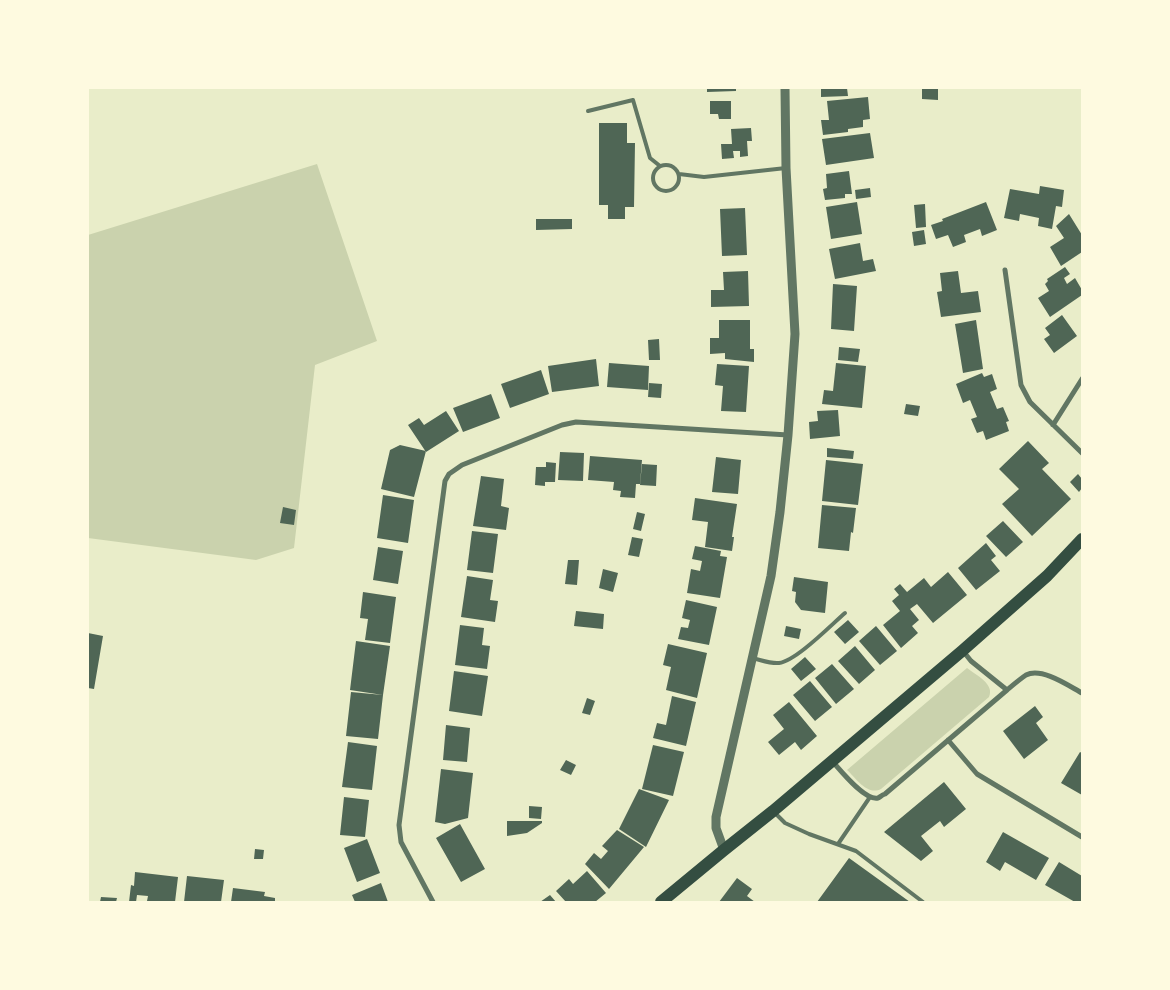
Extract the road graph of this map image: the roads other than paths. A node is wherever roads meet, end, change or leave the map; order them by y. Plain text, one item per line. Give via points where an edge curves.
1 (784, 88) edge
2 (588, 111) dead end
3 (660, 166) junction
4 (786, 168) junction
5 (679, 174) junction
6 (1005, 270) dead end
7 (1082, 379) edge
8 (1053, 425) junction
9 (788, 435) junction
10 (1082, 454) edge
11 (1082, 539) edge
12 (845, 613) dead end
13 (962, 651) junction
14 (752, 658) junction
15 (1007, 690) junction
16 (1082, 693) edge
17 (948, 740) junction
18 (831, 760) junction
19 (870, 798) junction
20 (773, 812) junction
21 (1082, 837) edge
22 (838, 844) junction
23 (724, 850) junction
24 (433, 902) edge
25 (661, 902) edge
26 (923, 902) edge

1 - 4 street
2 - 3 lane via 633,100 650,158
3 - 5 lane via 672,165
3 - 5 lane via 652,175 660,190 672,190
4 - 5 lane via 704,177
4 - 9 street via 795,334
6 - 8 street via 1022,385 1030,402
7 - 8 street
8 - 10 street
9 - 14 street via 770,576
9 - 24 street via 576,422 462,464 449,474 399,825 401,842
11 - 13 main road
12 - 14 lane via 808,646 785,661 778,663
13 - 15 street
13 - 18 main road
14 - 23 street via 716,817 716,828
15 - 16 street via 1028,674 1040,674
15 - 17 street
17 - 19 street via 885,794
17 - 21 street via 977,774
18 - 19 street
18 - 20 main road
19 - 22 lane
20 - 22 lane via 785,823
20 - 23 main road
22 - 26 lane via 856,851
23 - 25 main road

